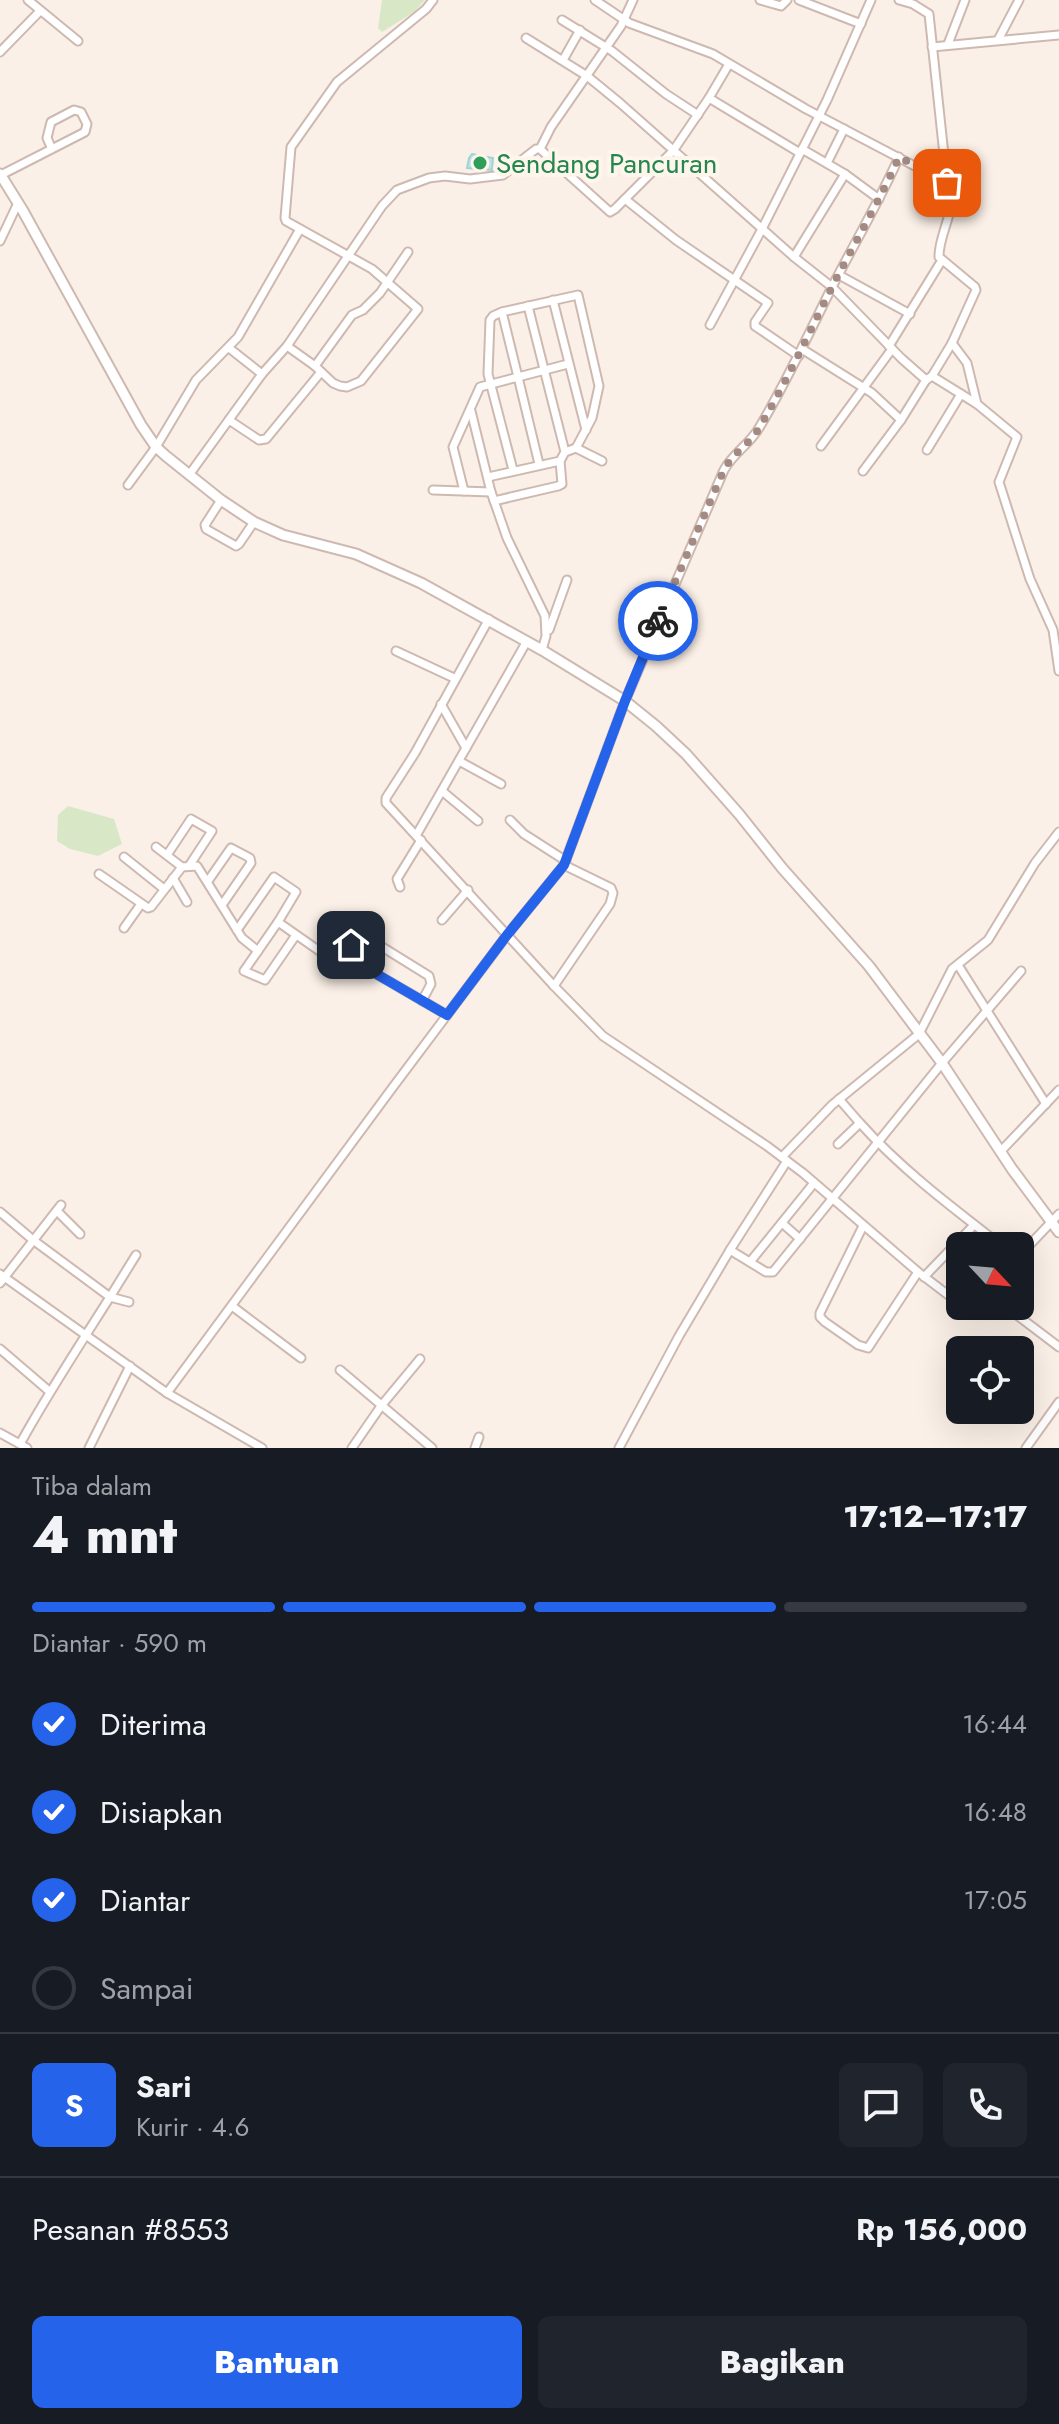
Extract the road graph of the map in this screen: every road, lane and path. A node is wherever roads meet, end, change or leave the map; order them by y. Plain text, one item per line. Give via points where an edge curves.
1 (28, 0) edge
2 (433, 0) edge
3 (595, 0) edge
4 (633, 0) edge
5 (760, 0) edge
6 (787, 0) edge
7 (799, 0) edge
8 (871, 0) edge
9 (899, 0) edge
10 (965, 0) edge
11 (1019, 0) edge
12 (914, 2) edge
13 (40, 11) junction
14 (562, 20) dead end
15 (624, 21) junction
16 (861, 24) junction
17 (580, 30) junction
18 (1059, 35) edge
19 (526, 38) dead end
20 (998, 40) junction
21 (78, 41) dead end
22 (948, 44) junction
23 (607, 47) junction
24 (932, 47) junction
25 (0, 52) edge
26 (563, 60) junction
27 (729, 64) junction
28 (587, 76) junction
29 (709, 98) junction
30 (698, 115) junction
31 (819, 116) junction
32 (844, 129) junction
33 (52, 149) junction
34 (540, 149) junction
35 (673, 151) junction
36 (801, 151) junction
37 (899, 157) junction
38 (827, 163) junction
39 (845, 174) junction
40 (0, 175) edge
41 (947, 183) junction
42 (881, 195) junction
43 (894, 197) dead end
44 (625, 199) junction
45 (18, 203) junction
46 (300, 229) junction
47 (762, 229) junction
48 (0, 241) edge
49 (408, 252) dead end
50 (350, 255) junction
51 (794, 257) junction
52 (942, 260) junction
53 (839, 275) junction
54 (735, 279) junction
55 (387, 284) junction
56 (832, 287) junction
57 (553, 300) junction
58 (528, 306) junction
59 (502, 312) junction
60 (910, 314) junction
61 (710, 325) dead end
62 (952, 343) junction
63 (287, 346) junction
64 (229, 348) junction
65 (890, 348) junction
66 (800, 352) junction
67 (568, 364) junction
68 (318, 369) junction
69 (544, 370) junction
70 (262, 374) junction
71 (518, 377) junction
72 (929, 378) junction
73 (490, 383) junction
74 (862, 389) junction
75 (961, 394) junction
76 (977, 404) junction
77 (471, 410) junction
78 (229, 420) junction
79 (901, 420) junction
80 (586, 431) junction
81 (821, 446) dead end
82 (156, 447) junction
83 (576, 448) junction
84 (927, 450) dead end
85 (565, 452) junction
86 (560, 461) junction
87 (602, 461) dead end
88 (539, 464) junction
89 (513, 470) junction
90 (863, 471) dead end
91 (189, 475) junction
92 (488, 477) junction
93 (128, 485) dead end
94 (433, 490) dead end
95 (464, 491) junction
96 (491, 492) junction
97 (221, 500) junction
98 (494, 501) junction
99 (254, 522) junction
100 (567, 580) dead end
101 (489, 619) junction
102 (546, 636) junction
103 (527, 641) junction
104 (542, 650) junction
105 (396, 651) dead end
106 (1059, 671) edge
107 (454, 678) junction
108 (625, 701) junction
109 (441, 704) junction
110 (466, 748) junction
111 (459, 761) junction
112 (501, 784) dead end
113 (442, 791) junction
114 (510, 820) dead end
115 (478, 821) dead end
116 (1059, 832) edge
117 (419, 837) junction
118 (156, 847) dead end
119 (167, 855) junction
120 (124, 857) dead end
121 (565, 863) junction
122 (186, 866) junction
123 (99, 874) dead end
124 (173, 878) junction
125 (208, 881) junction
126 (400, 887) dead end
127 (164, 889) junction
128 (468, 890) junction
129 (187, 902) dead end
130 (141, 904) junction
131 (222, 905) junction
132 (442, 920) dead end
133 (278, 922) junction
134 (124, 928) dead end
135 (237, 930) junction
136 (296, 935) junction
137 (507, 935) junction
138 (258, 951) junction
139 (342, 954) junction
140 (958, 965) junction
141 (1021, 971) dead end
142 (554, 986) junction
143 (422, 1001) junction
144 (987, 1009) junction
145 (447, 1015) junction
146 (919, 1034) junction
147 (942, 1063) junction
148 (1059, 1090) edge
149 (839, 1099) junction
150 (1046, 1104) junction
151 (859, 1122) junction
152 (877, 1142) junction
153 (838, 1144) dead end
154 (1001, 1151) junction
155 (785, 1159) junction
156 (814, 1183) junction
157 (833, 1200) junction
158 (0, 1212) edge
159 (1059, 1214) edge
160 (782, 1223) junction
161 (1051, 1224) junction
162 (974, 1225) junction
163 (863, 1226) junction
164 (983, 1232) edge
165 (1059, 1232) edge
166 (80, 1234) dead end
167 (800, 1239) junction
168 (33, 1240) junction
169 (1034, 1241) edge
170 (730, 1250) junction
171 (136, 1255) dead end
172 (750, 1262) junction
173 (921, 1275) junction
174 (2, 1278) edge
175 (946, 1293) edge
176 (110, 1297) junction
177 (129, 1302) dead end
178 (232, 1306) junction
179 (1023, 1320) edge
180 (86, 1335) junction
181 (1059, 1347) edge
182 (3, 1352) edge
183 (301, 1358) dead end
184 (420, 1359) dead end
185 (0, 1363) edge
186 (130, 1366) junction
187 (340, 1370) dead end
188 (49, 1391) junction
189 (167, 1393) junction
190 (1059, 1402) edge
191 (381, 1406) junction
192 (0, 1433) edge
193 (479, 1437) dead end
194 (24, 1446) edge
195 (89, 1448) edge
196 (262, 1448) edge
197 (352, 1448) edge
198 (432, 1448) edge
199 (475, 1448) edge
200 (619, 1448) edge
201 (1026, 1448) edge

1 - 13 street
2 - 46 street via 337,82 291,147 285,218
3 - 15 street
4 - 15 street
5 - 6 street via 781,6
7 - 16 street
8 - 16 street
9 - 12 street
10 - 22 street
11 - 20 street
12 - 24 street via 929,14
13 - 21 street
13 - 25 street
14 - 17 street
15 - 23 street
15 - 27 street
16 - 31 street
17 - 23 street
17 - 26 street
18 - 20 street
19 - 26 street
20 - 22 street
22 - 24 street
23 - 28 street
23 - 30 street
24 - 41 street
26 - 28 street
27 - 29 street
27 - 31 street
28 - 34 street
28 - 35 street
29 - 30 street
29 - 36 street
30 - 35 street
31 - 32 street
31 - 36 street
32 - 37 street
32 - 38 street
33 - 33 street via 85,132 81,112 74,110 51,122 47,138
33 - 40 street
34 - 44 street via 608,211
34 - 50 street via 503,175 436,176 397,190
35 - 44 street
35 - 47 street
36 - 38 street
36 - 47 street
37 - 41 street
37 - 42 street
38 - 39 street
39 - 42 street
39 - 51 street
40 - 45 street
41 - 52 street via 951,202 940,240
42 - 43 street
42 - 53 street
44 - 54 street
45 - 48 street
45 - 82 street
46 - 50 street
46 - 64 street
47 - 51 street
47 - 54 street
49 - 55 street
50 - 55 street
50 - 63 street
51 - 56 street
52 - 60 street
52 - 62 street via 976,288
53 - 56 street
53 - 60 street
54 - 61 street
54 - 66 street via 768,303 755,326
55 - 68 street via 368,307 352,315
55 - 68 street via 418,309 361,381 340,386
56 - 65 street
56 - 66 street
57 - 58 street
57 - 67 street
57 - 80 street via 579,297 599,386
58 - 59 street
58 - 69 street
59 - 71 street
59 - 73 street via 490,320
60 - 65 street
62 - 72 street
62 - 76 street via 967,363
63 - 68 street
63 - 70 street
64 - 70 street
64 - 82 street via 200,374
65 - 72 street
65 - 74 street
66 - 74 street
66 - 108 street via 753,438 724,470
67 - 69 street
67 - 80 street
68 - 78 street via 266,439 259,440
69 - 71 street
69 - 85 street
70 - 78 street
71 - 73 street
71 - 88 street
72 - 75 street
72 - 79 street
73 - 77 street via 477,392
73 - 89 street
74 - 79 street
74 - 81 street
75 - 76 street
75 - 84 street
76 - 106 street via 1017,437 1000,484 1030,579 1053,630
77 - 92 street
77 - 95 street via 453,447
78 - 91 street
79 - 90 street
80 - 83 street
82 - 91 street
82 - 93 street
83 - 85 street
83 - 87 street
85 - 86 street
86 - 88 street
86 - 98 street via 562,484
88 - 89 street
89 - 92 street
91 - 97 street
92 - 96 street
94 - 95 street
95 - 96 street
96 - 98 street
97 - 99 street
97 - 99 street via 206,529 236,546
98 - 102 street via 545,616
99 - 101 street via 272,532 366,558
100 - 102 street
101 - 103 street
101 - 107 street
102 - 104 street
103 - 104 street
103 - 110 street
104 - 108 street
105 - 107 street
107 - 109 street
108 - 121 street
108 - 146 street via 686,754 869,966
109 - 110 street
109 - 117 street via 385,800
110 - 111 street
111 - 112 street
111 - 113 street
113 - 115 street
113 - 117 street
114 - 121 street
116 - 140 street via 988,940
117 - 126 street via 397,879
117 - 128 street
118 - 119 street
119 - 122 street
119 - 122 street via 191,819 212,831
120 - 127 street
121 - 137 street
121 - 142 street via 613,893
122 - 124 street
122 - 125 street via 199,867
123 - 130 street
124 - 127 street
124 - 129 street
125 - 131 street
125 - 131 street via 231,848 250,858
127 - 130 street via 151,907
128 - 132 street
128 - 137 street
130 - 134 street
131 - 135 street
133 - 135 street via 296,892 274,877
133 - 136 street
133 - 138 street
135 - 138 street
136 - 138 street via 265,980 244,971
136 - 139 street via 328,957
137 - 142 street
137 - 145 street
139 - 143 street
139 - 143 street via 361,940 371,940 429,976 431,984
140 - 144 street
140 - 146 street
141 - 144 street
142 - 155 street via 603,1036
143 - 145 street
144 - 147 street
144 - 150 street
145 - 178 street
146 - 147 street
146 - 149 street
147 - 152 street
147 - 154 street
148 - 150 street
149 - 151 street
149 - 155 street
150 - 154 street
151 - 152 street
151 - 153 street
152 - 157 street
152 - 162 street
154 - 161 street
155 - 156 street
155 - 170 street
156 - 157 street
156 - 160 street
157 - 163 street
157 - 167 street
158 - 168 street
159 - 161 street
160 - 167 street
160 - 172 street
161 - 165 street
161 - 169 street
162 - 164 street
162 - 173 street
163 - 173 street
163 - 173 street via 820,1313 825,1322 868,1348
166 - 168 street via 59,1208
167 - 172 street via 772,1273
168 - 174 street
168 - 176 street
170 - 172 street
170 - 200 street
171 - 176 street
173 - 175 street
174 - 180 street
176 - 177 street
176 - 180 street
178 - 183 street
178 - 189 street
179 - 181 street
180 - 186 street
180 - 188 street
182 - 185 street
182 - 188 street
184 - 191 street
186 - 189 street
186 - 195 street
187 - 191 street
188 - 194 street
189 - 196 street
190 - 201 street
191 - 197 street
191 - 198 street
192 - 194 street
193 - 199 street

